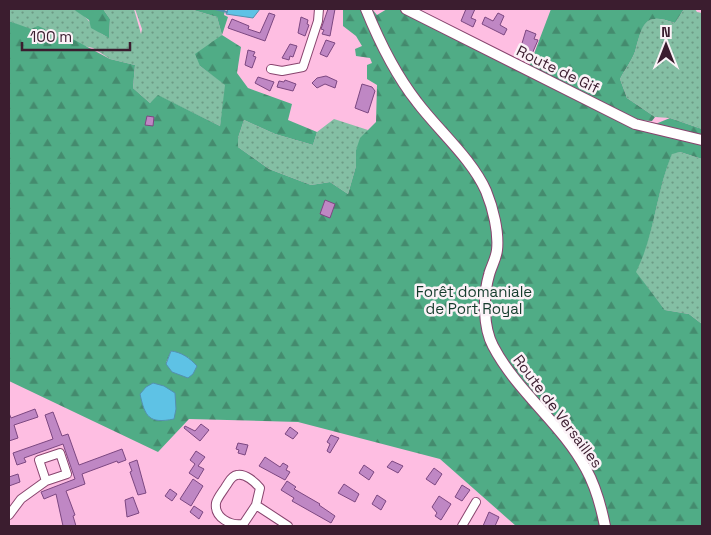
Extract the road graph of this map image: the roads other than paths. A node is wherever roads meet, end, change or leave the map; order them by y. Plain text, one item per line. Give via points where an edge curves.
1 (320, 9) edge
2 (366, 9) edge
3 (406, 9) edge
4 (271, 69) dead end
5 (702, 140) edge
6 (46, 481) dead end
7 (476, 502) dead end
8 (256, 506) junction
9 (9, 515) edge
10 (222, 523) edge
11 (232, 525) edge
12 (243, 525) edge
13 (288, 526) edge
14 (464, 526) edge
15 (605, 526) edge

1 - 4 street via 303,67 282,71
2 - 15 main road, Route de Versailles via 385,51 416,101 476,173 486,191 492,208 497,249 487,282 487,328 492,344 514,380 585,467 595,488
3 - 5 main road, Route de Gif via 636,124
6 - 9 street via 21,499
7 - 14 street
8 - 10 street via 260,488 238,475 232,478 216,501
8 - 12 street
8 - 13 street
10 - 11 street
11 - 12 street

